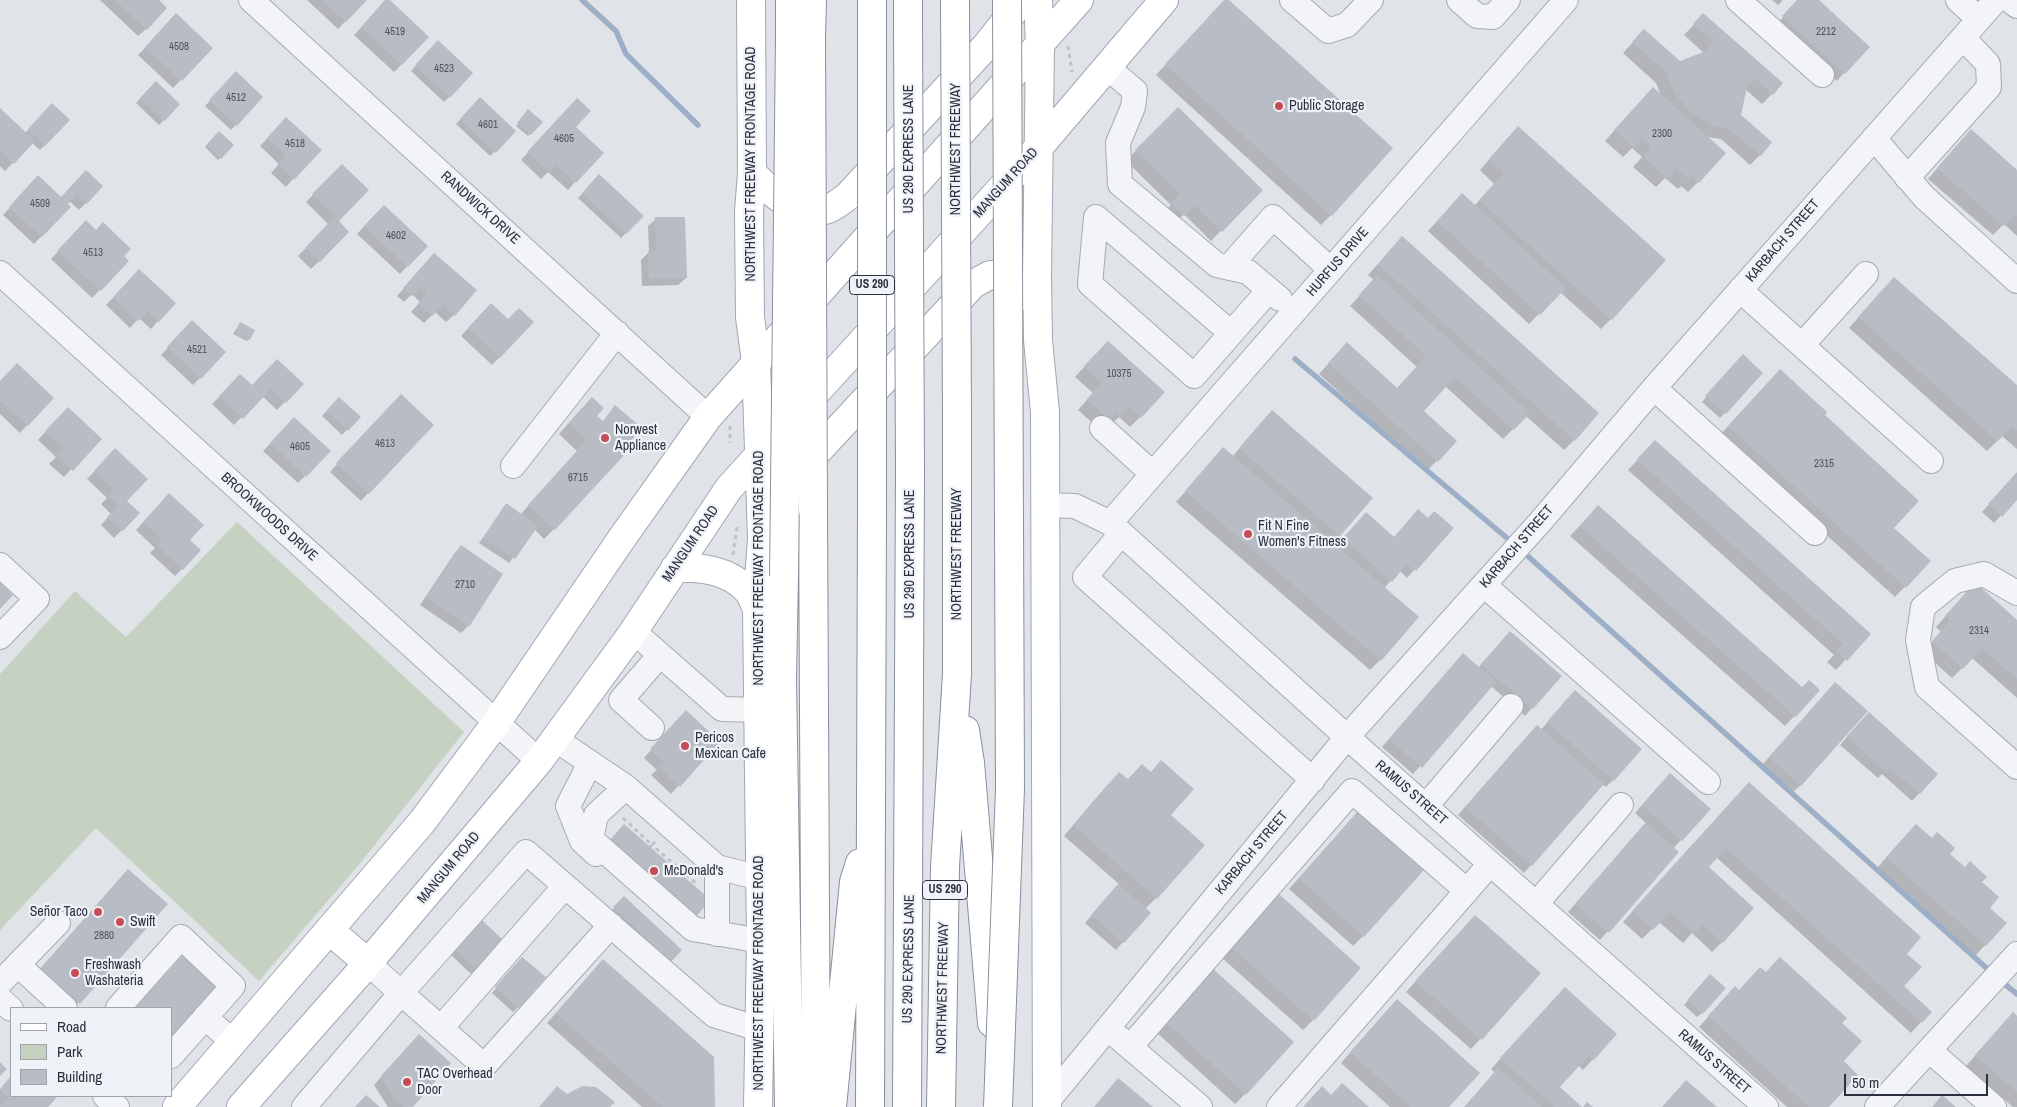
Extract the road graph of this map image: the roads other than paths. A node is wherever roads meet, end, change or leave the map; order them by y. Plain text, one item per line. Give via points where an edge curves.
1 (251, 0) edge
2 (751, 0) edge
3 (790, 0) edge
4 (812, 0) edge
5 (872, 0) edge
6 (955, 0) edge
7 (1007, 0) edge
8 (1021, 0) edge
9 (1038, 0) edge
10 (1079, 0) edge
11 (1164, 0) edge
12 (1292, 0) edge
13 (1370, 0) edge
14 (1459, 0) edge
15 (1508, 0) edge
16 (1566, 0) edge
17 (1738, 0) edge
18 (1958, 0) edge
19 (1996, 0) edge
20 (2009, 0) edge
21 (2017, 6) edge
22 (908, 12) edge
23 (1979, 19) junction
24 (1963, 38) junction
25 (1040, 45) junction
26 (1108, 68) junction
27 (1822, 75) dead end
28 (1874, 138) junction
29 (1039, 147) junction
30 (752, 173) junction
31 (1907, 178) junction
32 (1229, 267) junction
33 (1331, 270) junction
34 (0, 273) edge
35 (1866, 274) dead end
36 (2017, 281) edge
37 (1269, 290) junction
38 (1740, 290) junction
39 (1294, 312) junction
40 (617, 333) junction
41 (1231, 333) junction
42 (1038, 340) junction
43 (1802, 345) junction
44 (756, 362) junction
45 (1654, 388) junction
46 (708, 417) junction
47 (1102, 428) dead end
48 (759, 454) junction
49 (1931, 462) dead end
50 (513, 466) dead end
51 (1153, 474) junction
52 (1045, 504) junction
53 (1116, 528) junction
54 (1814, 533) dead end
55 (762, 538) junction
56 (0, 565) edge
57 (675, 568) junction
58 (1484, 585) junction
59 (2017, 593) edge
60 (758, 609) junction
61 (633, 631) junction
62 (0, 637) edge
63 (660, 654) junction
64 (957, 674) junction
65 (598, 680) junction
66 (621, 700) junction
67 (1511, 706) dead end
68 (759, 710) junction
69 (496, 723) junction
70 (652, 728) dead end
71 (1347, 737) junction
72 (555, 740) junction
73 (539, 761) junction
74 (590, 763) junction
75 (2017, 767) edge
76 (1312, 780) junction
77 (1708, 782) dead end
78 (1403, 786) junction
79 (626, 787) junction
80 (1621, 805) dead end
81 (1426, 806) junction
82 (1379, 814) junction
83 (1280, 820) junction
84 (1444, 822) junction
85 (872, 829) junction
86 (1307, 843) junction
87 (1420, 849) junction
88 (1490, 864) junction
89 (717, 867) junction
90 (1236, 872) junction
91 (760, 878) junction
92 (565, 886) junction
93 (1467, 891) junction
94 (1262, 894) junction
95 (1536, 904) junction
96 (1203, 912) junction
97 (58, 923) dead end
98 (610, 925) junction
99 (329, 930) junction
100 (717, 934) junction
101 (1229, 934) junction
102 (760, 941) junction
103 (1175, 946) junction
104 (2010, 962) edge
105 (368, 964) junction
106 (18, 965) junction
107 (1200, 967) junction
108 (1148, 979) junction
109 (0, 983) edge
110 (401, 993) junction
111 (0, 999) edge
112 (1172, 1000) junction
113 (63, 1007) edge
114 (119, 1007) edge
115 (10, 1008) edge
116 (206, 1017) junction
117 (441, 1028) junction
118 (1108, 1028) junction
119 (759, 1029) junction
120 (233, 1042) junction
121 (1130, 1047) junction
122 (1929, 1050) junction
123 (172, 1055) edge
124 (1047, 1104) edge
125 (177, 1107) edge
126 (241, 1107) edge
127 (304, 1107) edge
128 (758, 1107) edge
129 (789, 1107) edge
130 (816, 1107) edge
131 (832, 1107) edge
132 (870, 1107) edge
133 (907, 1107) edge
134 (941, 1107) edge
135 (999, 1107) edge
136 (1200, 1107) edge
137 (1278, 1107) edge
138 (1766, 1107) edge
139 (1878, 1107) edge
140 (1994, 1107) edge

1 - 40 street, RANDWICK DRIVE
2 - 30 main road, NORTHWEST FREEWAY FRONTAGE ROAD
3 - 129 main road, bridge via 782,679
4 - 130 main road, bridge
5 - 85 main road, US 290, bridge
6 - 64 main road, NORTHWEST FREEWAY / US 290, bridge
7 - 135 main road, bridge via 1010,788
8 - 30 main road via 986,46 848,196 826,210 806,212 780,200
9 - 25 main road
10 - 25 main road
11 - 26 main road, MANGUM ROAD
12 - 13 street via 1328,31 1347,25
14 - 15 street via 1477,16 1493,17
16 - 33 street, HURFUS DRIVE
17 - 27 street
18 - 23 street
19 - 23 street, KARBACH STREET
20 - 21 street
22 - 133 main road, US 290 EXPRESS LANE, bridge
23 - 24 street, KARBACH STREET
24 - 28 street, KARBACH STREET
24 - 31 street via 1988,64 1988,87
25 - 29 main road
25 - 44 main road
26 - 29 main road, MANGUM ROAD
26 - 32 street via 1135,91 1133,107 1118,143 1120,184 1217,265
28 - 31 street
28 - 38 street, KARBACH STREET
29 - 42 main road
29 - 48 main road, MANGUM ROAD
30 - 44 main road, NORTHWEST FREEWAY FRONTAGE ROAD via 750,316
31 - 36 street
32 - 33 street via 1273,217
32 - 37 street via 1248,272
33 - 39 street, HURFUS DRIVE
34 - 69 street, BROOKWOODS DRIVE
35 - 43 street
37 - 39 street
37 - 41 street
38 - 43 street
38 - 45 street, KARBACH STREET
39 - 51 street, HURFUS DRIVE
40 - 46 street, RANDWICK DRIVE
40 - 50 street
41 - 41 street via 1194,376 1090,284 1096,217
42 - 52 main road via 1045,412
42 - 55 main road via 1023,297 1007,276 990,276 973,284 801,470
43 - 49 street
44 - 46 main road
44 - 48 main road, NORTHWEST FREEWAY FRONTAGE ROAD
45 - 54 street
45 - 58 street, KARBACH STREET
46 - 69 main road
47 - 51 street
48 - 55 main road, NORTHWEST FREEWAY FRONTAGE ROAD
48 - 57 main road, MANGUM ROAD via 729,488
51 - 53 street, HURFUS DRIVE
52 - 53 street, RAMUS STREET via 1075,506
52 - 124 main road
53 - 71 street, RAMUS STREET
53 - 76 street, HURFUS DRIVE via 1086,577
55 - 60 main road, NORTHWEST FREEWAY FRONTAGE ROAD
56 - 62 street via 37,599
57 - 60 main road via 700,567 726,574 748,592
57 - 61 main road, MANGUM ROAD
58 - 71 street, KARBACH STREET
58 - 77 street
59 - 75 street via 1984,574 1956,580 1923,607 1918,640 1927,687
60 - 68 main road, NORTHWEST FREEWAY FRONTAGE ROAD
61 - 63 street
61 - 65 main road, MANGUM ROAD
63 - 66 street
63 - 68 street via 722,709
64 - 134 main road, NORTHWEST FREEWAY / US 290 via 945,867
64 - 135 main road via 970,763
65 - 66 street
65 - 72 main road, MANGUM ROAD
66 - 70 street
67 - 81 street
68 - 91 main road, NORTHWEST FREEWAY FRONTAGE ROAD
69 - 73 street, BROOKWOODS DRIVE
69 - 99 main road via 422,822
71 - 76 street, KARBACH STREET
71 - 78 street, RAMUS STREET
72 - 73 main road, MANGUM ROAD
72 - 74 street
73 - 105 main road, MANGUM ROAD
74 - 79 street
74 - 100 street via 568,806 582,841 690,938
76 - 83 street, KARBACH STREET
78 - 81 street, RAMUS STREET
78 - 82 street
79 - 89 street
79 - 100 street via 596,815 591,839 693,929
80 - 95 street
81 - 84 street, RAMUS STREET
82 - 86 street via 1352,791
82 - 87 street
83 - 86 street
83 - 90 street, KARBACH STREET
84 - 87 street
84 - 88 street, RAMUS STREET
85 - 131 main road via 854,882
85 - 132 main road, US 290
86 - 94 street
87 - 93 street
88 - 93 street
88 - 95 street, RAMUS STREET
89 - 91 street
89 - 100 street
90 - 94 street
90 - 96 street, KARBACH STREET
91 - 102 main road, NORTHWEST FREEWAY FRONTAGE ROAD
92 - 98 street
92 - 110 street via 526,852
92 - 117 street
93 - 137 street
94 - 101 street
95 - 138 street, RAMUS STREET
96 - 101 street
96 - 103 street, KARBACH STREET
97 - 106 street
98 - 117 street via 484,1066
98 - 119 street via 714,1015
99 - 105 main road
99 - 120 main road
100 - 102 street
101 - 107 street
102 - 119 main road, NORTHWEST FREEWAY FRONTAGE ROAD
103 - 107 street
103 - 108 street, KARBACH STREET
104 - 122 street
105 - 110 street
105 - 126 main road, MANGUM ROAD
106 - 109 street
106 - 113 street
107 - 112 street
108 - 112 street
108 - 118 street, KARBACH STREET
110 - 117 street
110 - 127 street
111 - 115 street
112 - 121 street
114 - 116 street via 180,937 233,986
116 - 120 street
116 - 123 street
118 - 121 street
118 - 124 street, KARBACH STREET
119 - 128 main road, NORTHWEST FREEWAY FRONTAGE ROAD
120 - 125 main road
121 - 136 street
122 - 139 street
122 - 140 street

